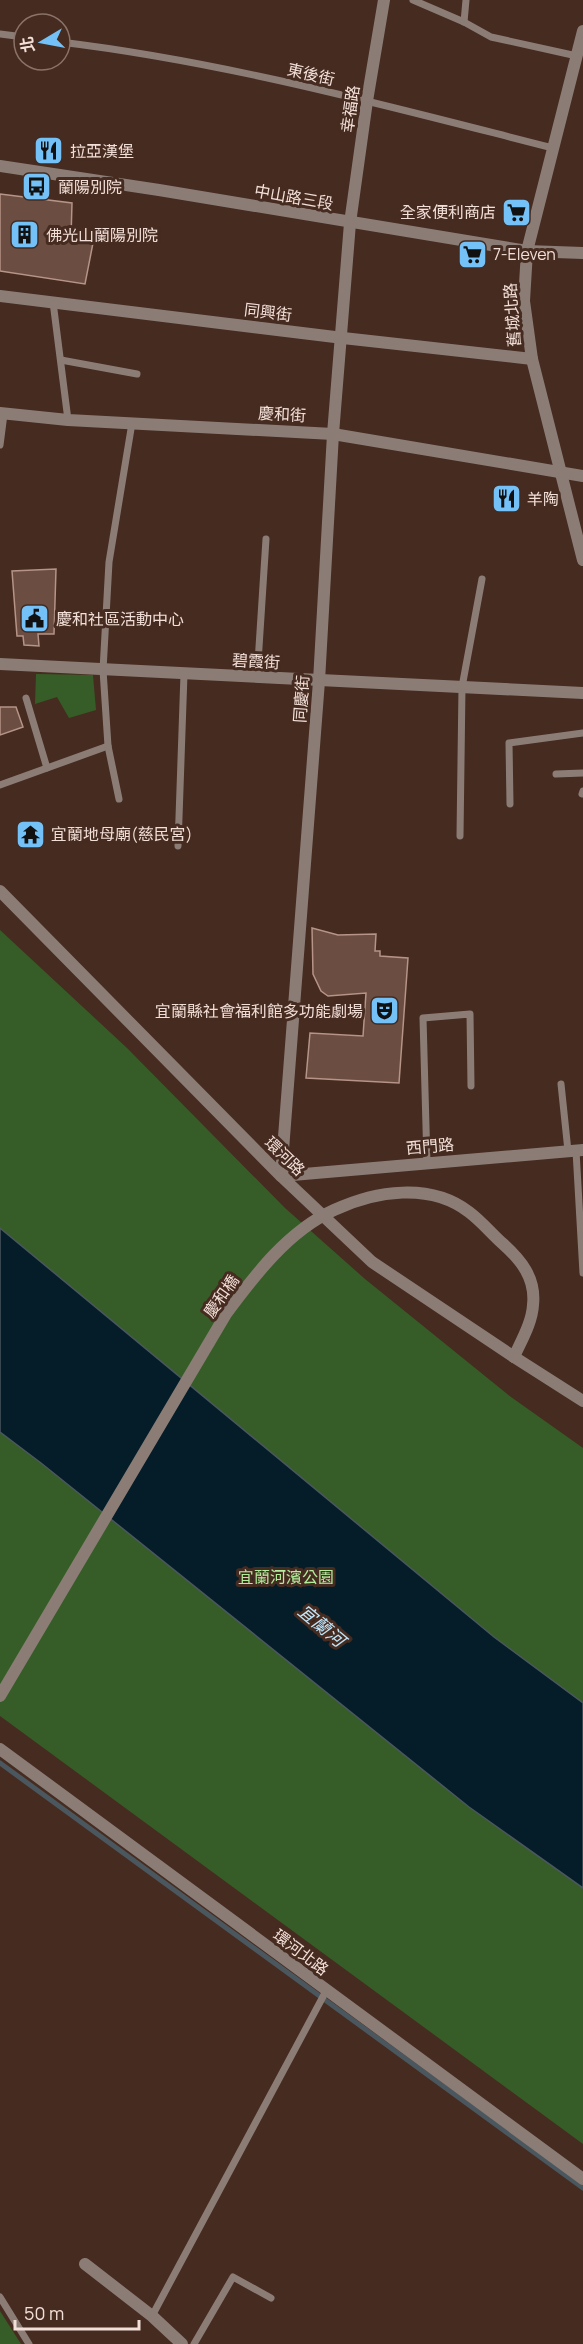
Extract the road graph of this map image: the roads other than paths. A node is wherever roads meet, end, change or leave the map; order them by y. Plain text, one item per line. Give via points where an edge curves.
1 (384, 0) edge
2 (413, 0) edge
3 (466, 0) edge
4 (464, 22) junction
5 (583, 32) edge
6 (72, 44) edge
7 (579, 51) edge
8 (367, 101) junction
9 (553, 148) junction
10 (0, 166) edge
11 (350, 223) junction
12 (527, 252) junction
13 (583, 253) edge
14 (0, 296) edge
15 (53, 302) junction
16 (343, 338) junction
17 (532, 359) junction
18 (61, 360) junction
19 (137, 374) dead end
20 (2, 414) edge
21 (68, 420) junction
22 (132, 423) junction
23 (333, 434) junction
24 (0, 445) edge
25 (560, 473) junction
26 (583, 476) edge
27 (266, 539) dead end
28 (583, 560) edge
29 (482, 579) dead end
30 (0, 663) edge
31 (103, 670) junction
32 (184, 674) junction
33 (257, 678) junction
34 (319, 681) junction
35 (462, 687) junction
36 (583, 693) edge
37 (26, 698) dead end
38 (583, 733) edge
39 (108, 746) junction
40 (47, 768) junction
41 (583, 773) edge
42 (556, 774) dead end
43 (0, 785) edge
44 (119, 799) dead end
45 (510, 804) dead end
46 (460, 836) dead end
47 (178, 846) dead end
48 (0, 891) edge
49 (561, 1084) dead end
50 (471, 1086) dead end
51 (576, 1151) edge
52 (427, 1163) junction
53 (280, 1176) junction
54 (583, 1273) edge
55 (514, 1357) junction
56 (583, 1401) edge
57 (0, 1696) edge
58 (0, 1749) edge
59 (326, 1991) junction
60 (583, 2179) edge
61 (84, 2264) dead end
62 (0, 2296) edge
63 (271, 2298) dead end
64 (152, 2316) junction
65 (29, 2344) edge
66 (182, 2344) edge
67 (194, 2344) edge

1 - 8 street, 幸福路
2 - 4 lane
3 - 4 lane
4 - 7 lane via 491,37
5 - 7 street, 舊城北路
6 - 8 lane, 東後街 via 230,70
7 - 9 street, 舊城北路
8 - 9 lane, 東後街
8 - 11 street, 幸福路
9 - 12 street, 舊城北路
10 - 11 street, 中山路三段
11 - 12 street, 中山路三段
11 - 16 street, 同慶街
12 - 13 street, 中山路三段
12 - 17 street, 舊城北路 via 524,301
14 - 15 street, 同興街
15 - 16 street, 同興街
15 - 18 lane
16 - 17 street, 同興街
16 - 23 street, 同慶街
17 - 25 street, 舊城北路
18 - 19 lane
18 - 21 lane
20 - 21 street, 慶和街
20 - 24 lane
21 - 22 street, 慶和街
22 - 23 street, 慶和街
22 - 31 lane via 109,562
23 - 25 street, 慶和街
23 - 34 street, 同慶街
25 - 26 street, 慶和街
25 - 28 street, 舊城北路
27 - 33 lane
29 - 35 lane
30 - 31 street, 碧霞街
31 - 32 street, 碧霞街
31 - 39 lane
32 - 33 street, 碧霞街
32 - 47 lane
33 - 34 street, 碧霞街
34 - 35 street, 碧霞街
34 - 53 street, 同慶街
35 - 36 street, 碧霞街
35 - 46 lane
37 - 40 lane
38 - 45 lane via 509,743
39 - 40 lane
39 - 44 lane
40 - 43 lane
41 - 42 lane
48 - 53 street, 環河路
49 - 51 lane
50 - 52 lane via 470,1014 423,1018
51 - 52 street, 西門路
51 - 54 lane
52 - 53 street, 西門路
53 - 55 street, 環河路 via 372,1262
55 - 56 street, 環河路
55 - 57 street, 慶和橋, bridge via 532,1311 530,1277 520,1260 468,1211 437,1196 401,1192 351,1203 316,1220 282,1248 226,1314
58 - 59 street, 環河北路
59 - 60 street, 環河北路
59 - 64 lane
61 - 64 street
62 - 65 lane
63 - 67 lane via 233,2277
64 - 66 street

